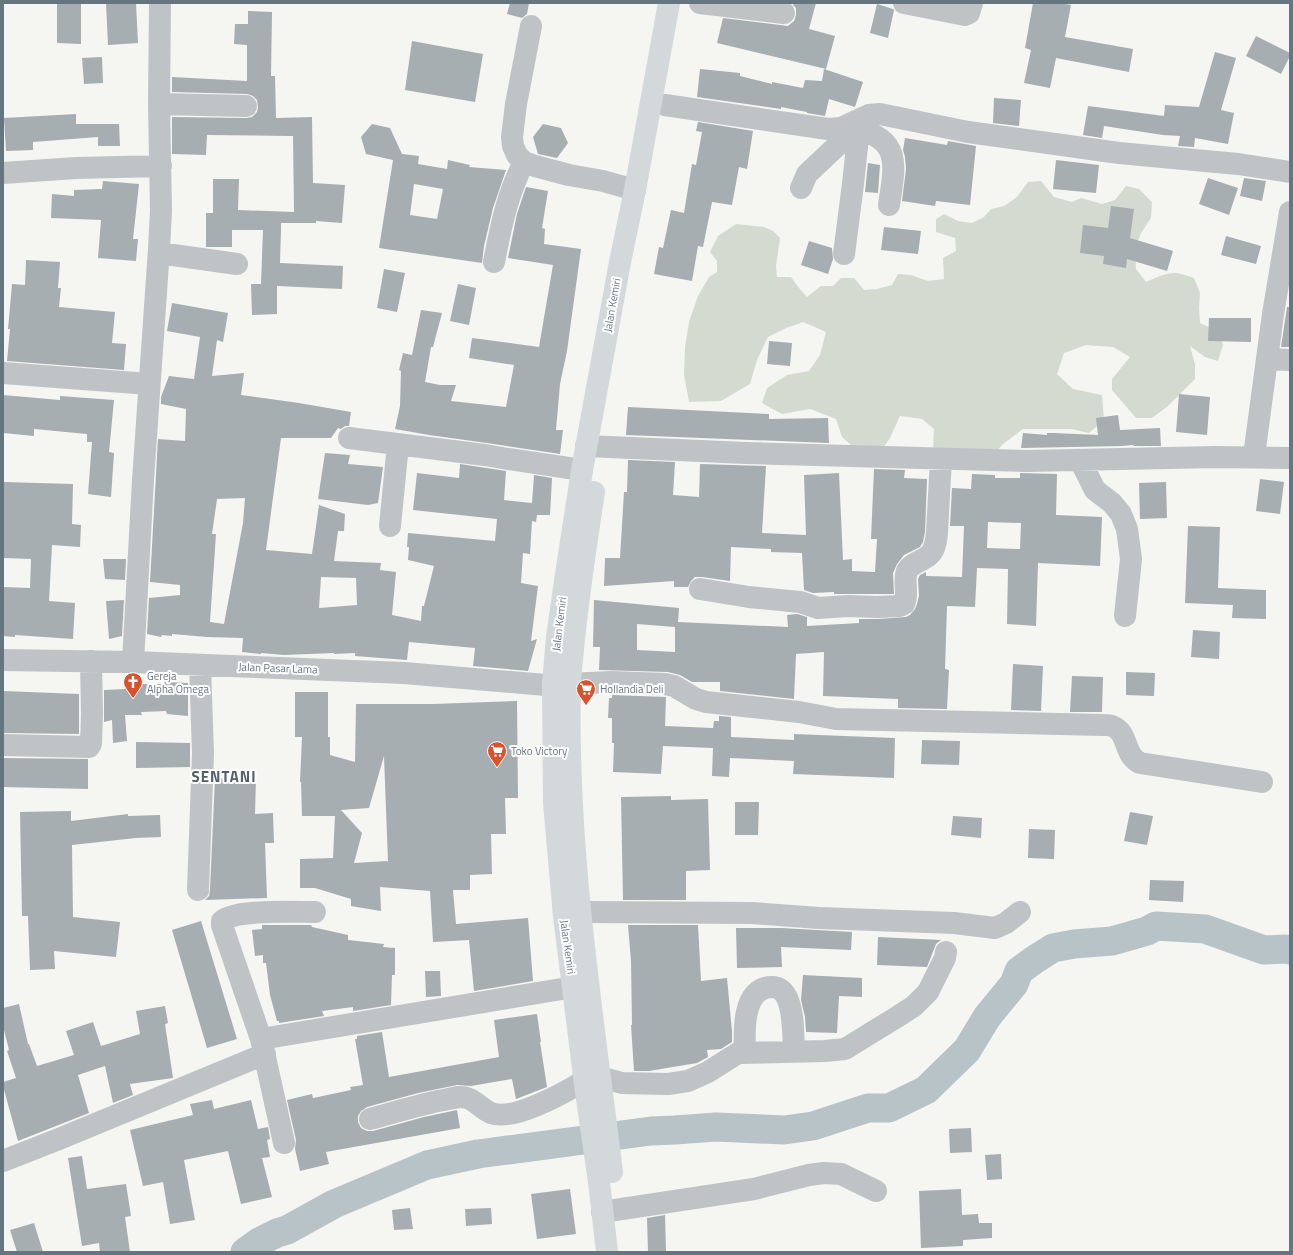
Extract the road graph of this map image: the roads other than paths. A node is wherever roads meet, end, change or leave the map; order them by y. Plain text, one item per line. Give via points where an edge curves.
1 (160, 3) edge
2 (669, 3) edge
3 (684, 3) edge
4 (700, 3) edge
5 (904, 3) edge
6 (972, 3) edge
7 (784, 13) dead end
8 (532, 26) dead end
9 (159, 104) junction
10 (665, 105) junction
11 (246, 106) dead end
12 (854, 126) junction
13 (524, 162) junction
14 (161, 166) junction
15 (1290, 172) edge
16 (3, 173) edge
17 (800, 188) dead end
18 (635, 190) junction
19 (890, 205) dead end
20 (1290, 212) edge
21 (159, 252) junction
22 (844, 254) dead end
23 (1286, 261) edge
24 (494, 262) dead end
25 (237, 264) dead end
26 (1267, 359) junction
27 (1290, 360) edge
28 (3, 373) edge
29 (149, 384) junction
30 (349, 438) dead end
31 (398, 444) junction
32 (594, 447) junction
33 (1254, 456) junction
34 (1290, 458) edge
35 (941, 459) junction
36 (1080, 460) junction
37 (582, 470) junction
38 (390, 526) dead end
39 (700, 589) dead end
40 (1125, 616) dead end
41 (3, 660) edge
42 (91, 661) junction
43 (133, 662) junction
44 (200, 665) junction
45 (562, 684) junction
46 (3, 745) edge
47 (1262, 782) dead end
48 (198, 890) dead end
49 (315, 912) dead end
50 (580, 912) junction
51 (1020, 912) dead end
52 (946, 952) dead end
53 (574, 987) junction
54 (263, 1046) junction
55 (745, 1052) junction
56 (794, 1052) junction
57 (593, 1085) junction
58 (370, 1119) dead end
59 (284, 1143) dead end
60 (3, 1161) edge
61 (876, 1191) dead end
62 (609, 1211) junction
63 (607, 1252) edge
64 (622, 1252) edge

1 - 9 street
2 - 18 highway, Jalan Kemiri
3 - 10 highway, Jalan Kemiri
4 - 7 street
5 - 6 street via 965,14 969,13
8 - 13 street via 512,137 517,155
9 - 11 street
9 - 14 street
10 - 12 street via 828,129
10 - 32 highway, Jalan Kemiri
12 - 15 street via 869,114 880,114 968,132 1119,153 1238,164
12 - 17 street via 807,174
12 - 19 street via 880,138 888,146 894,169
12 - 22 street
13 - 18 street
13 - 24 street via 508,199
14 - 16 street
14 - 21 street
18 - 32 highway, Jalan Kemiri via 620,262
20 - 23 street
21 - 25 street
21 - 29 street
23 - 26 street via 1273,314
26 - 27 street
26 - 33 street
28 - 29 street
29 - 43 street
30 - 31 street
31 - 37 street via 485,454
31 - 38 street
32 - 35 street
32 - 37 highway, Jalan Kemiri
32 - 45 highway, Jalan Kemiri via 576,614
33 - 34 street
33 - 36 street
35 - 36 street
35 - 39 street via 937,530 933,552 906,572 904,604 818,608 800,602
36 - 40 street via 1096,490 1121,514 1127,528 1131,560
37 - 45 highway, Jalan Kemiri via 557,637
41 - 42 street, Jalan Pasar Lama
42 - 43 street, Jalan Pasar Lama
42 - 46 street via 92,714 89,747
43 - 44 street, Jalan Pasar Lama
44 - 45 street, Jalan Pasar Lama via 404,673
44 - 48 street via 203,753
45 - 47 street, Jalan Pasar Lama via 665,684 706,702 799,712 836,719 1103,724 1118,729 1132,758 1140,763
45 - 50 highway, Jalan Kemiri via 570,730 571,812
45 - 53 highway, Jalan Kemiri via 554,803 564,916
49 - 54 street via 251,913 222,921
50 - 51 street via 776,914 954,923 995,928
50 - 57 highway, Jalan Kemiri
52 - 56 street via 928,992 898,1017 845,1049
53 - 54 street
53 - 57 highway, Jalan Kemiri
54 - 59 street
54 - 60 street via 59,1139
55 - 56 street
55 - 56 street via 744,1030 749,1002 762,989 773,987 781,990 787,998 793,1016
55 - 57 street via 738,1053 688,1082
57 - 58 street via 507,1114 496,1115 475,1101 460,1097
57 - 62 highway, Jalan Kemiri
61 - 62 street via 841,1174 824,1173 754,1189
62 - 63 highway, Jalan Kemiri
62 - 64 highway, Jalan Kemiri

